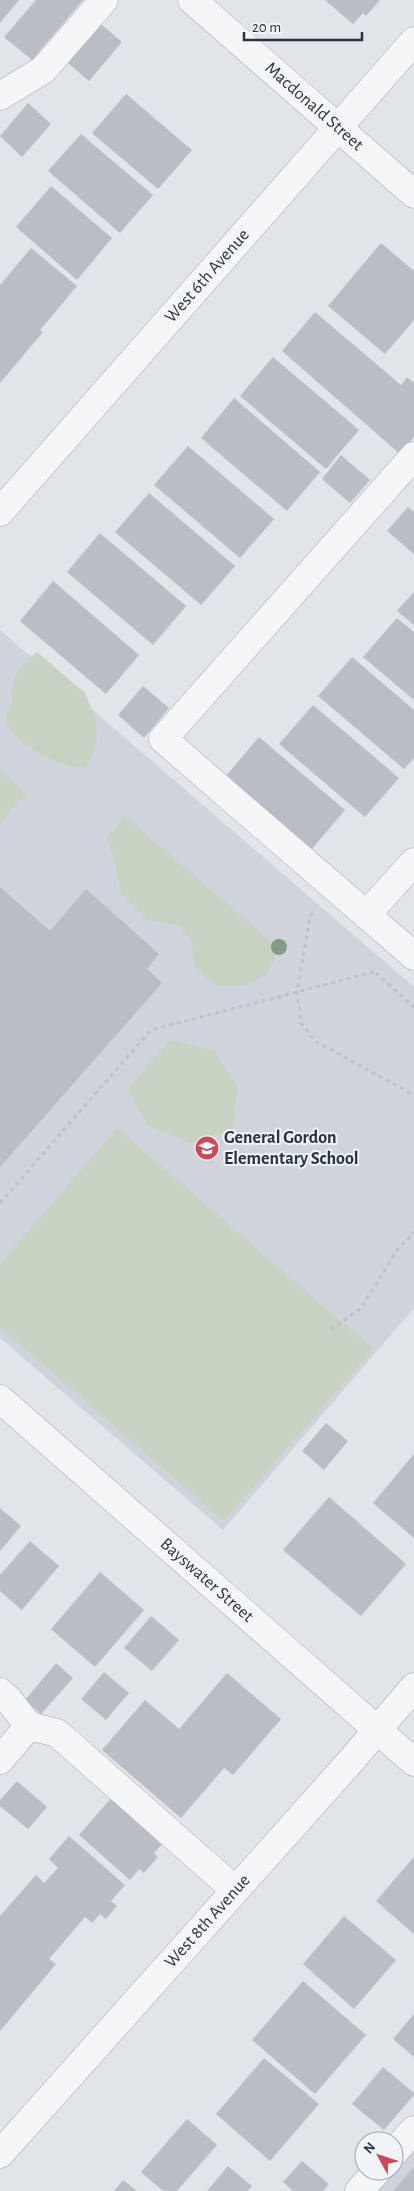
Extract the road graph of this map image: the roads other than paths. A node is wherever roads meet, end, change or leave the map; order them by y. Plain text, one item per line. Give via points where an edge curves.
1 (104, 0) edge
2 (192, 0) edge
3 (414, 41) edge
4 (0, 96) edge
5 (339, 128) junction
6 (414, 194) edge
7 (414, 456) edge
8 (0, 512) edge
9 (414, 862) edge
10 (366, 915) junction
11 (407, 950) edge
12 (0, 1399) edge
13 (414, 1687) edge
14 (0, 1692) edge
15 (29, 1726) junction
16 (377, 1730) junction
17 (0, 1760) edge
18 (414, 1762) edge
19 (235, 1890) junction
20 (414, 2130) edge
21 (404, 2141) edge
22 (0, 2154) edge
23 (368, 2181) edge
24 (359, 2191) edge

1 - 4 street via 43,70
2 - 5 street, Macdonald Street
3 - 5 street, West 6th Avenue
5 - 6 street, Macdonald Street
5 - 8 street, West 6th Avenue
7 - 10 street via 163,739
9 - 10 street
10 - 11 street
12 - 16 street, Bayswater Street
13 - 16 street, West 8th Avenue
14 - 15 street
15 - 17 street
15 - 19 street via 57,1733
16 - 18 street, Bayswater Street
16 - 19 street, West 8th Avenue
19 - 22 street, West 8th Avenue
20 - 21 street
23 - 24 street

